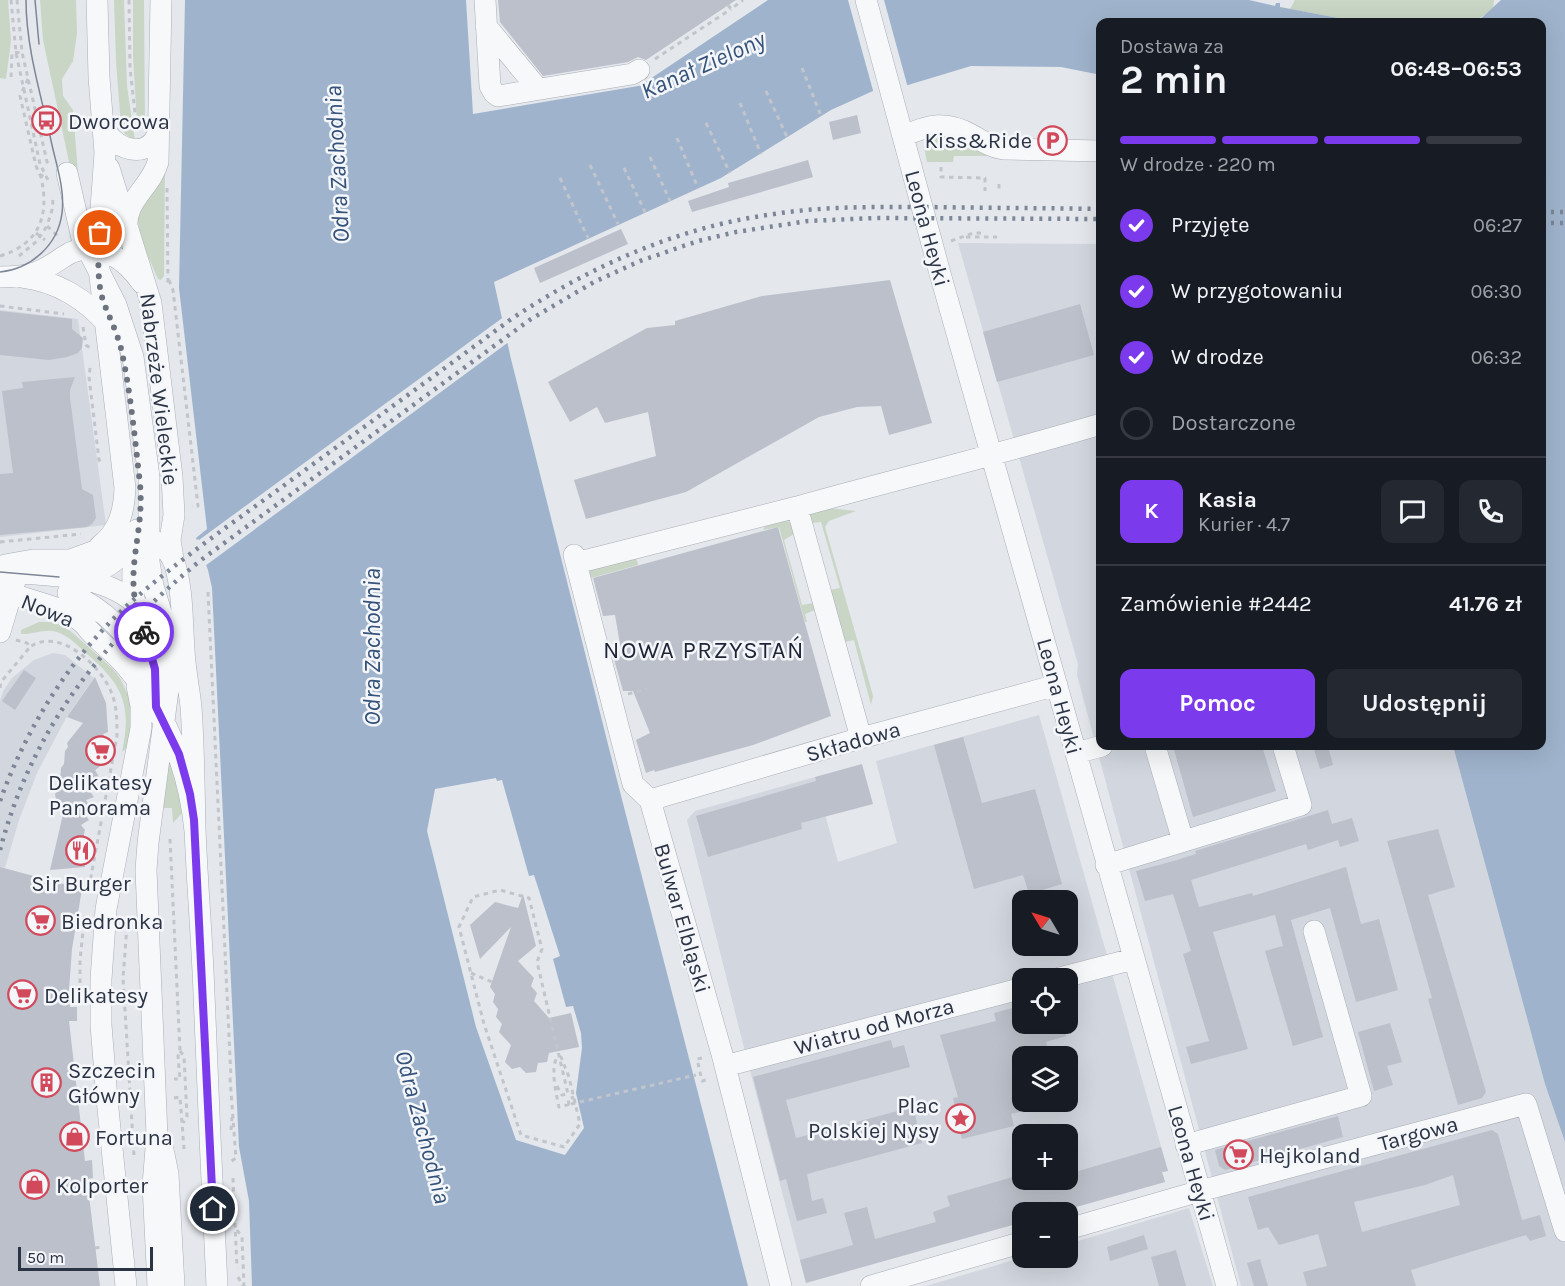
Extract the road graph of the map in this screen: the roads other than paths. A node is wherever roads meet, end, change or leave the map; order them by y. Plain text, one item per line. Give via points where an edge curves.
1 (97, 0) edge
2 (161, 0) edge
3 (485, 0) edge
4 (866, 0) edge
5 (486, 26) junction
6 (639, 70) road end
7 (538, 89) junction
8 (102, 121) junction
9 (159, 129) junction
10 (903, 136) junction
11 (1096, 151) edge
12 (105, 153) junction
13 (52, 177) road end
14 (127, 227) junction
15 (77, 245) junction
16 (10, 271) edge
17 (100, 273) junction
18 (102, 297) junction
19 (151, 303) junction
20 (106, 321) junction
21 (118, 339) junction
22 (138, 394) junction
23 (1096, 425) edge
24 (993, 456) junction
25 (797, 507) junction
26 (144, 510) junction
27 (141, 537) junction
28 (91, 544) junction
29 (173, 559) junction
30 (133, 561) junction
31 (10, 578) edge
32 (73, 583) junction
33 (100, 584) junction
34 (134, 602) junction
35 (85, 625) junction
36 (191, 625) junction
37 (6, 635) edge
38 (152, 659) junction
39 (1056, 685) junction
40 (158, 713) junction
41 (861, 738) junction
42 (1096, 748) edge
43 (1156, 750) edge
44 (1283, 750) edge
45 (1076, 753) junction
46 (650, 800) junction
47 (125, 810) junction
48 (195, 831) junction
49 (1184, 841) junction
50 (1106, 865) junction
51 (136, 878) junction
52 (1314, 931) dead end
53 (1133, 959) junction
54 (1078, 973) edge
55 (1012, 991) edge
56 (725, 1066) junction
57 (151, 1113) junction
58 (1186, 1145) junction
59 (1200, 1191) junction
60 (1078, 1226) edge
61 (1565, 1231) edge
62 (1012, 1245) edge
63 (126, 1286) edge
64 (148, 1286) edge
65 (158, 1286) edge
66 (174, 1286) edge
67 (217, 1286) edge
68 (781, 1286) edge
69 (871, 1286) edge
70 (1227, 1286) edge

1 - 8 street, Nabrzeże Wieleckie
2 - 9 street
3 - 5 street
4 - 10 street, Leona Heyki
5 - 7 street
5 - 7 street via 490,86 494,93 498,96
6 - 7 street
8 - 9 street via 112,139 135,149 150,147
8 - 12 street, Nabrzeże Wieleckie
9 - 14 street via 157,167 126,215
10 - 11 street via 947,125 1003,149
10 - 24 street, Leona Heyki
12 - 14 street, Nabrzeże Wieleckie
12 - 15 street, Nabrzeże Wieleckie
13 - 15 street
14 - 19 street, Nabrzeże Wieleckie
15 - 16 street via 37,272
15 - 17 street, Nabrzeże Wieleckie
15 - 18 street
15 - 19 street via 111,254 126,264 142,283
16 - 20 street via 67,291
17 - 18 street, Nabrzeże Wieleckie
17 - 22 street via 125,327
18 - 20 street, Nabrzeże Wieleckie
18 - 21 street
19 - 29 street, Nabrzeże Wieleckie via 172,477
20 - 21 street
20 - 28 street, Nabrzeże Wieleckie via 125,488 120,522 111,536
21 - 22 street via 133,371
21 - 26 street
22 - 26 street via 149,477
23 - 24 street
24 - 25 street
24 - 39 street, Leona Heyki
25 - 41 street
25 - 46 street, Bulwar Elbląski via 575,559 633,784
26 - 27 street
27 - 28 street, Nowa
27 - 29 street via 162,546
27 - 30 street
27 - 32 street via 110,565
27 - 38 street via 167,627
28 - 31 street, Nowa via 80,558 33,560
28 - 32 street, Nabrzeże Wieleckie
29 - 36 street, Nabrzeże Wieleckie
30 - 33 street
30 - 34 street
31 - 32 street
31 - 35 street, Nowa
31 - 37 street
32 - 33 street
32 - 35 street
32 - 38 street via 132,645
33 - 34 street
34 - 38 street
35 - 38 street via 111,650
36 - 38 street via 178,641
36 - 48 street, Nabrzeże Wieleckie
38 - 40 street
38 - 40 street via 168,679
38 - 47 street via 137,688 142,713
39 - 41 street, Składowa
39 - 45 street, Leona Heyki
40 - 48 street via 184,771
40 - 51 street
40 - 57 street via 146,870
41 - 46 street, Składowa
42 - 45 street
43 - 49 street
44 - 49 street via 1301,805
45 - 50 street, Leona Heyki
46 - 56 street, Bulwar Elbląski
47 - 51 street
47 - 63 street via 106,909 101,991 107,1099
48 - 67 street
49 - 50 street
50 - 53 street, Leona Heyki
51 - 57 street
52 - 58 street via 1361,1096
53 - 54 street
53 - 58 street, Leona Heyki
55 - 56 street, Wiatru od Morza
56 - 68 street, Bulwar Elbląski
57 - 64 street via 143,1178
57 - 65 street via 157,1136 153,1185
57 - 66 street via 168,1174
58 - 59 street, Leona Heyki
59 - 60 street, Targowa
59 - 61 street, Targowa via 1526,1104
59 - 70 street, Leona Heyki
62 - 69 street

